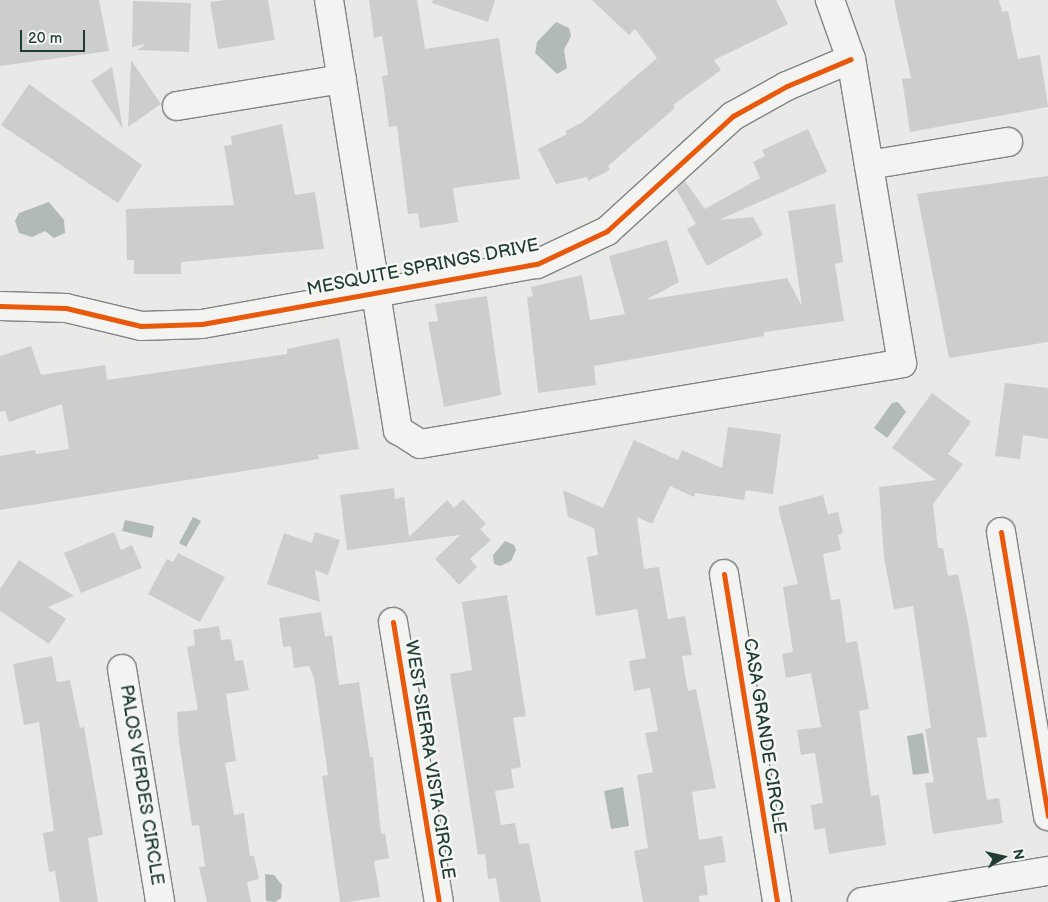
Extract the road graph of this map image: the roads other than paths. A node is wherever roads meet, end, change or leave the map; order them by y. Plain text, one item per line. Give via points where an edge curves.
1 (328, 0) edge
2 (830, 0) edge
3 (851, 60) junction
4 (342, 80) junction
5 (177, 106) dead end
6 (1008, 142) dead end
7 (869, 165) junction
8 (376, 292) junction
9 (0, 306) edge
10 (1001, 532) dead end
11 (724, 574) dead end
12 (393, 622) dead end
13 (122, 669) dead end
14 (1048, 816) edge
15 (1048, 871) edge
16 (160, 902) edge
17 (439, 902) edge
18 (777, 902) edge
19 (862, 902) edge

1 - 4 street
2 - 3 street
3 - 7 street
3 - 8 street, MESQUITE SPRINGS DRIVE via 787,86 734,116 608,231 537,264
4 - 5 street
4 - 8 street
6 - 7 street
7 - 8 street via 902,363 420,444 398,430
8 - 9 street, MESQUITE SPRINGS DRIVE via 202,324 142,326 66,308
10 - 14 street
11 - 18 street, CASA GRANDE CIRCLE
12 - 17 street, WEST SIERRA VISTA CIRCLE
13 - 16 street, PALOS VERDES CIRCLE
15 - 19 street

